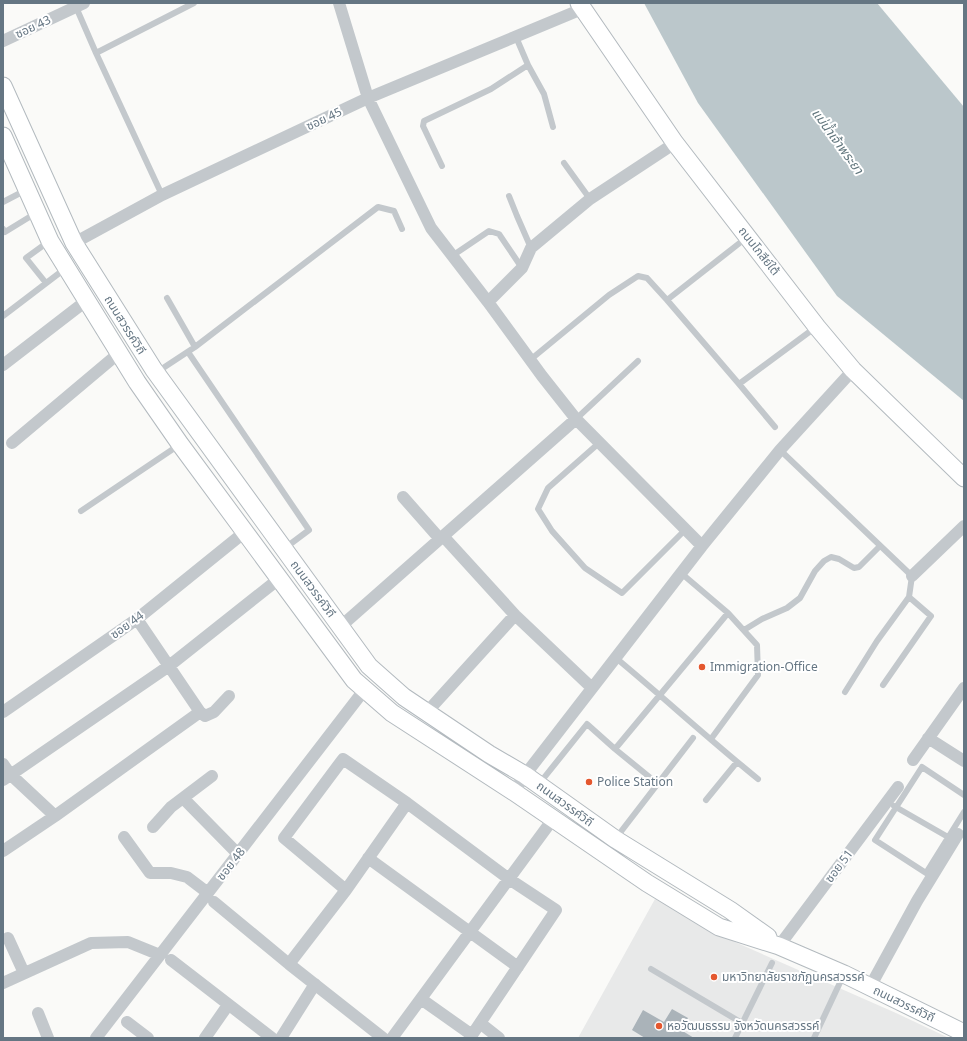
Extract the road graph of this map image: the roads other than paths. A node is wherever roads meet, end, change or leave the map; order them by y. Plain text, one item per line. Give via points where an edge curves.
1 (194, 3) edge
2 (339, 3) edge
3 (80, 5) edge
4 (580, 6) edge
5 (516, 37) junction
6 (3, 41) edge
7 (96, 53) junction
8 (528, 65) junction
9 (3, 86) edge
10 (368, 98) junction
11 (553, 127) dead end
12 (675, 143) junction
13 (5, 147) edge
14 (564, 163) dead end
15 (442, 166) dead end
16 (27, 190) junction
17 (162, 195) junction
18 (509, 196) dead end
19 (590, 199) junction
20 (3, 202) edge
21 (37, 213) junction
22 (3, 229) edge
23 (402, 229) dead end
24 (748, 236) junction
25 (74, 243) junction
26 (53, 247) junction
27 (531, 248) junction
28 (452, 256) junction
29 (66, 268) junction
30 (522, 268) junction
31 (46, 284) junction
32 (167, 298) dead end
33 (667, 300) junction
34 (86, 301) junction
35 (488, 302) junction
36 (3, 316) edge
37 (817, 327) junction
38 (195, 347) junction
39 (188, 352) junction
40 (119, 353) junction
41 (530, 360) junction
42 (638, 361) dead end
43 (3, 365) edge
44 (853, 370) junction
45 (156, 373) junction
46 (739, 384) junction
47 (576, 419) junction
48 (775, 427) dead end
49 (12, 443) dead end
50 (599, 443) junction
51 (180, 444) junction
52 (780, 450) junction
53 (964, 478) edge
54 (403, 497) dead end
55 (81, 511) dead end
56 (964, 526) edge
57 (684, 530) junction
58 (246, 531) junction
59 (441, 538) junction
60 (702, 546) junction
61 (880, 546) junction
62 (284, 549) junction
63 (681, 573) junction
64 (912, 576) junction
65 (280, 578) junction
66 (909, 597) junction
67 (728, 613) junction
68 (515, 614) junction
69 (137, 619) junction
70 (340, 627) junction
71 (744, 630) junction
72 (616, 658) junction
73 (169, 666) junction
74 (882, 685) dead end
75 (592, 688) junction
76 (964, 688) edge
77 (366, 689) junction
78 (845, 692) dead end
79 (660, 694) junction
80 (228, 696) dead end
81 (3, 712) edge
82 (200, 712) junction
83 (427, 712) junction
84 (694, 738) dead end
85 (928, 738) junction
86 (711, 740) junction
87 (615, 749) junction
88 (913, 760) dead end
89 (964, 761) edge
90 (737, 762) junction
91 (3, 764) edge
92 (212, 776) dead end
93 (7, 777) edge
94 (758, 779) dead end
95 (532, 780) junction
96 (658, 784) junction
97 (898, 787) dead end
98 (514, 792) junction
99 (964, 795) edge
100 (183, 798) junction
101 (706, 800) dead end
102 (407, 803) junction
103 (892, 804) junction
104 (964, 812) edge
105 (55, 816) junction
106 (553, 819) junction
107 (153, 827) dead end
108 (957, 836) edge
109 (124, 837) dead end
110 (615, 839) junction
111 (3, 851) edge
112 (238, 854) junction
113 (368, 858) junction
114 (509, 879) junction
115 (346, 890) junction
116 (211, 898) junction
117 (470, 932) junction
118 (8, 938) dead end
119 (779, 946) junction
120 (160, 955) junction
121 (172, 960) dead end
122 (772, 963) dead end
123 (289, 964) junction
124 (518, 967) junction
125 (651, 969) dead end
126 (24, 973) junction
127 (844, 974) junction
128 (3, 983) edge
129 (315, 984) junction
130 (870, 987) junction
131 (421, 998) junction
132 (228, 1005) junction
133 (38, 1013) dead end
134 (128, 1022) dead end
135 (480, 1023) junction
136 (742, 1023) junction
137 (964, 1033) edge
138 (472, 1036) edge
139 (48, 1038) edge
140 (96, 1038) edge
141 (148, 1038) edge
142 (205, 1038) edge
143 (272, 1038) edge
144 (281, 1038) edge
145 (383, 1038) edge
146 (392, 1038) edge
147 (499, 1038) edge
148 (735, 1038) edge
149 (814, 1038) edge

1 - 7 lane
2 - 10 street
3 - 6 street, ซอย 43 via 64,10
3 - 7 lane
4 - 5 street, ซอย 45
4 - 12 main road, ถนนโกสีย์ใต้
5 - 8 lane
5 - 10 street, ซอย 45
7 - 17 lane
8 - 11 lane via 544,94
8 - 15 lane via 490,89 424,121 423,126
9 - 25 main road, ถนนสวรรค์วิถี
10 - 17 street, ซอย 45
10 - 28 street via 431,228
12 - 19 street
12 - 24 main road, ถนนโกสีย์ใต้
13 - 16 main road, ถนนสวรรค์วิถี
14 - 19 lane
16 - 20 lane
16 - 21 main road, ถนนสวรรค์วิถี
17 - 25 street, ซอย 45
18 - 27 lane
19 - 27 street
21 - 22 lane via 5,232
21 - 26 main road, ถนนสวรรค์วิถี
23 - 38 lane via 394,211 378,207
24 - 33 lane
24 - 37 main road, ถนนโกสีย์ใต้
25 - 26 main road
25 - 45 main road, ถนนสวรรค์วิถี
26 - 29 main road, ถนนสวรรค์วิถี
26 - 31 lane via 26,258
27 - 30 street
28 - 30 lane via 489,231 499,234
28 - 35 street
29 - 31 lane
29 - 34 main road, ถนนสวรรค์วิถี
30 - 35 street
31 - 36 lane
32 - 38 lane
33 - 41 lane via 646,278 638,276 609,295
33 - 46 lane
34 - 40 main road, ถนนสวรรค์วิถี
34 - 43 street
35 - 41 street
37 - 44 main road, ถนนโกสีย์ใต้
37 - 46 lane
38 - 39 lane
39 - 45 lane
39 - 62 lane via 309,530
40 - 49 street
40 - 51 main road, ถนนสวรรค์วิถี
41 - 47 street
42 - 47 lane
44 - 52 street
44 - 53 main road, ถนนโกสีย์ใต้
45 - 62 main road, ถนนสวรรค์วิถี
46 - 48 lane
47 - 50 street
47 - 59 street
50 - 57 street
50 - 57 lane via 548,488 538,509 552,531 585,568 622,593
51 - 55 lane
51 - 58 main road, ถนนสวรรค์วิถี
52 - 60 street
52 - 61 lane
54 - 59 street
56 - 64 street
57 - 60 street
58 - 65 main road, ถนนสวรรค์วิถี
58 - 69 street, ซอย 44
59 - 68 street
59 - 70 street
60 - 63 street
61 - 64 lane
61 - 71 lane via 859,567 854,568 831,557 824,561 815,571 800,598 787,608
62 - 70 main road, ถนนสวรรค์วิถี
63 - 67 lane
63 - 72 street
64 - 66 lane
65 - 73 street
65 - 77 main road, ถนนสวรรค์วิถี via 354,680
66 - 74 lane via 931,616
66 - 78 lane
67 - 71 lane
67 - 79 lane
68 - 75 street
68 - 83 street
69 - 73 street
69 - 81 street, ซอย 44
70 - 83 main road, ถนนสวรรค์วิถี via 369,666 404,697
71 - 86 lane via 757,645 758,675
72 - 75 street
72 - 79 lane
73 - 82 street
73 - 93 street
75 - 95 street
76 - 85 street
77 - 98 main road, ถนนสวรรค์วิถี via 392,713
77 - 112 street, ซอย 48
79 - 86 lane
79 - 87 lane
80 - 82 street via 214,712 205,716
82 - 105 street
83 - 95 main road, ถนนสวรรค์วิถี
84 - 96 lane
85 - 88 street
85 - 89 street
86 - 90 lane
87 - 95 lane via 587,724
87 - 96 lane
90 - 94 lane
90 - 101 lane
91 - 93 street
92 - 100 street
93 - 105 street
95 - 98 street
95 - 110 main road, ถนนสวรรค์วิถี
96 - 110 lane
97 - 103 street, ซอย 51
98 - 106 main road, ถนนสวรรค์วิถี
99 - 103 lane via 922,767
100 - 107 street via 171,806
100 - 112 street
102 - 113 street
102 - 114 street
102 - 115 street via 343,760 284,838
103 - 108 lane
103 - 108 lane via 875,840 926,873
103 - 119 street, ซอย 51
104 - 108 lane
105 - 111 street
106 - 114 street
106 - 119 main road, ถนนสวรรค์วิถี via 647,883 719,927
108 - 130 street via 917,901
109 - 116 street via 150,873 171,873 188,878
110 - 119 main road, ถนนสวรรค์วิถี via 730,910
112 - 116 street, ซอย 48
113 - 115 street
113 - 117 street
114 - 117 street
114 - 124 street via 556,910
115 - 123 street
116 - 120 street, ซอย 48
116 - 123 street
117 - 124 street
117 - 131 street
118 - 126 street
119 - 127 main road, ถนนสวรรค์วิถี
120 - 126 street via 128,942 91,943
120 - 140 street, ซอย 48
121 - 132 street
122 - 136 lane
123 - 129 street
124 - 135 street
125 - 136 lane
126 - 128 street
127 - 130 main road, ถนนสวรรค์วิถี
127 - 149 lane
129 - 144 street
129 - 145 street
130 - 137 main road, ถนนสวรรค์วิถี
131 - 138 street
131 - 146 street
132 - 142 street
132 - 143 street
133 - 139 street
134 - 141 street
135 - 138 street
135 - 147 street
136 - 148 lane

